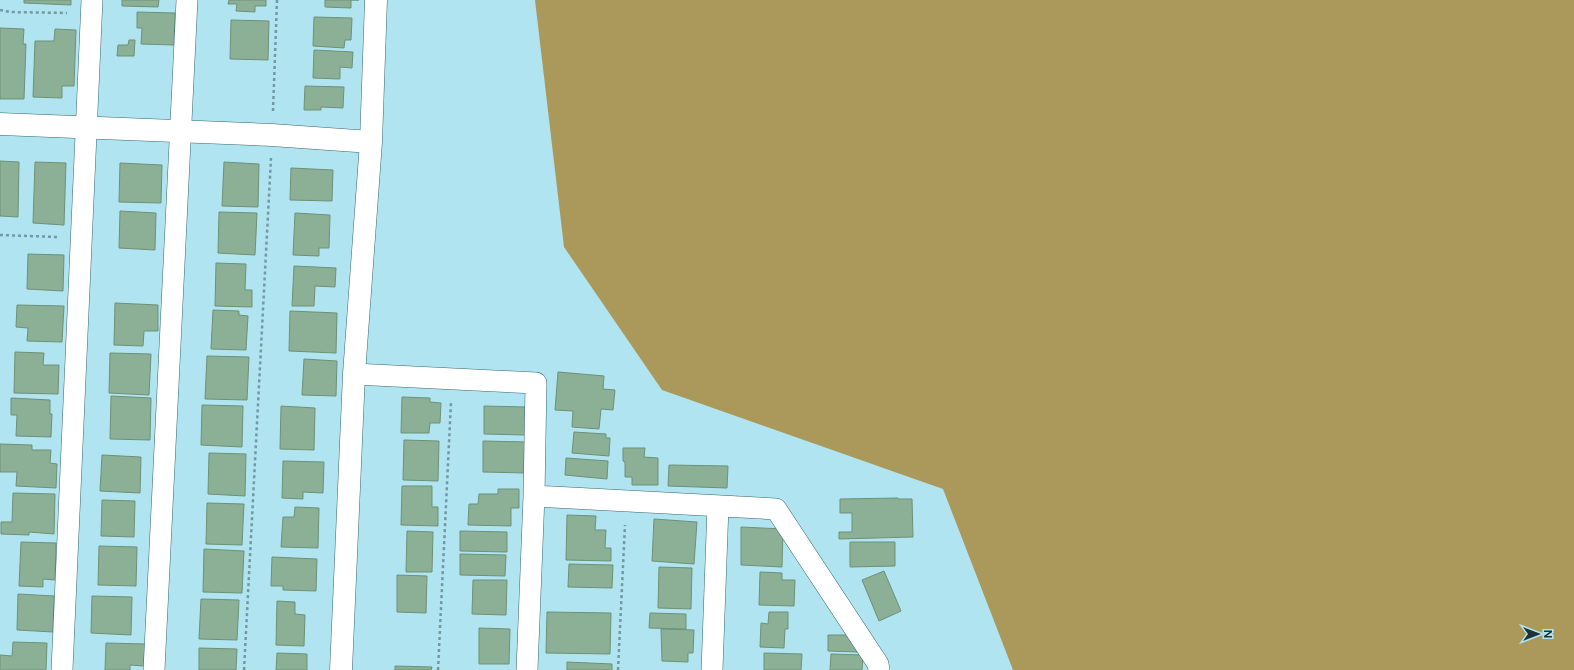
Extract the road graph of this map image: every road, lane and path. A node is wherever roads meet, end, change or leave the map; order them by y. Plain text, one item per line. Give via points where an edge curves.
1 (187, 0) edge
2 (277, 0) edge
3 (376, 0) edge
4 (92, 7) edge
5 (0, 10) edge
6 (0, 124) edge
7 (86, 127) junction
8 (181, 132) junction
9 (272, 135) junction
10 (370, 142) junction
11 (0, 235) edge
12 (82, 238) junction
13 (354, 374) junction
14 (452, 380) junction
15 (534, 496) junction
16 (626, 501) junction
17 (718, 506) junction
18 (62, 670) edge
19 (154, 670) edge
20 (244, 670) edge
21 (341, 670) edge
22 (438, 670) edge
23 (527, 670) edge
24 (618, 670) edge
25 (712, 670) edge
26 (879, 670) edge

1 - 8 street
2 - 9 path
3 - 10 street
4 - 5 path via 10,12
4 - 7 street
6 - 7 street
7 - 8 street
7 - 12 street
8 - 9 street
8 - 19 street
9 - 10 street
9 - 20 path
10 - 13 street
11 - 12 path
12 - 18 street
13 - 14 street
13 - 21 street
14 - 15 street via 536,383
14 - 22 path
15 - 16 street
15 - 23 street
16 - 17 street
16 - 24 path
17 - 25 street
17 - 26 street via 776,508 878,664

